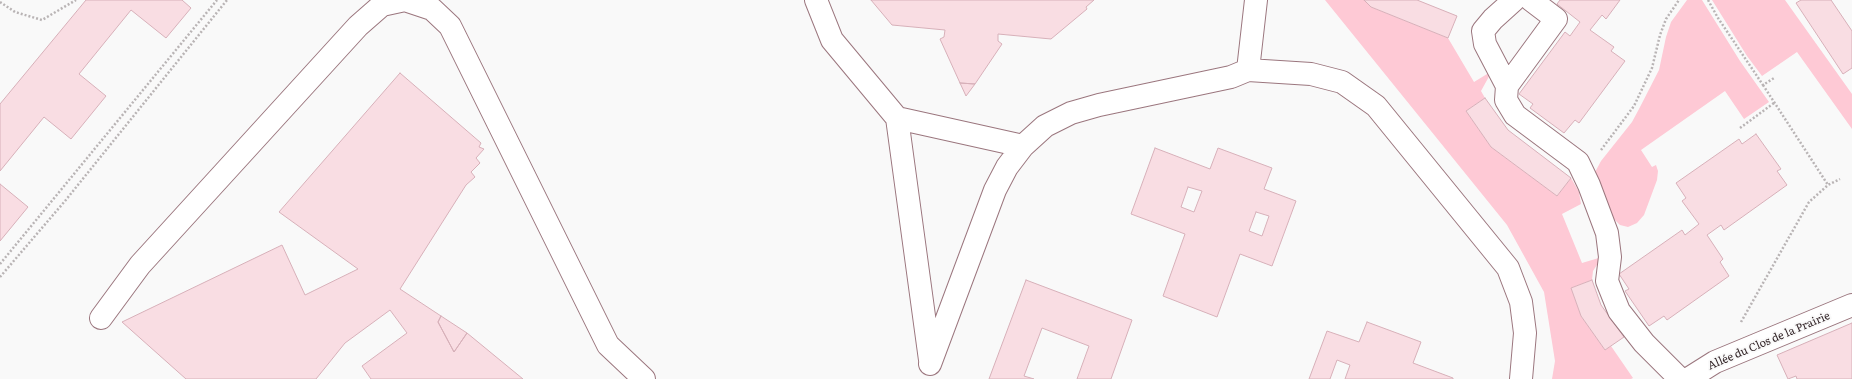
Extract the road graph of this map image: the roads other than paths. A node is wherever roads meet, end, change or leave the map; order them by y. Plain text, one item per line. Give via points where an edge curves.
1 (816, 0) edge
2 (1256, 0) edge
3 (1514, 0) edge
4 (1530, 0) edge
5 (1248, 70) junction
6 (1507, 86) junction
7 (897, 118) junction
8 (1023, 146) junction
9 (1852, 305) edge
10 (101, 318) dead end
11 (930, 371) edge
12 (644, 379) edge
13 (1521, 379) edge
14 (1680, 379) edge
15 (1688, 379) edge

1 - 7 lane via 832,40
2 - 5 lane
3 - 6 lane via 1483,31 1485,44
4 - 6 lane via 1556,19
5 - 8 lane via 1231,77 1071,113 1045,126
5 - 13 lane via 1311,74 1342,82 1376,106 1508,268 1521,302 1524,325
6 - 14 lane via 1506,100 1515,115 1578,162 1607,233 1610,257 1607,281 1620,311 1644,343
7 - 8 lane
7 - 11 lane
8 - 11 lane via 1007,167 995,190
9 - 15 lane, Allée du Clos de la Prairie via 1716,362
10 - 12 lane via 140,265 358,26 382,5 405,0 432,9 450,26 608,345

